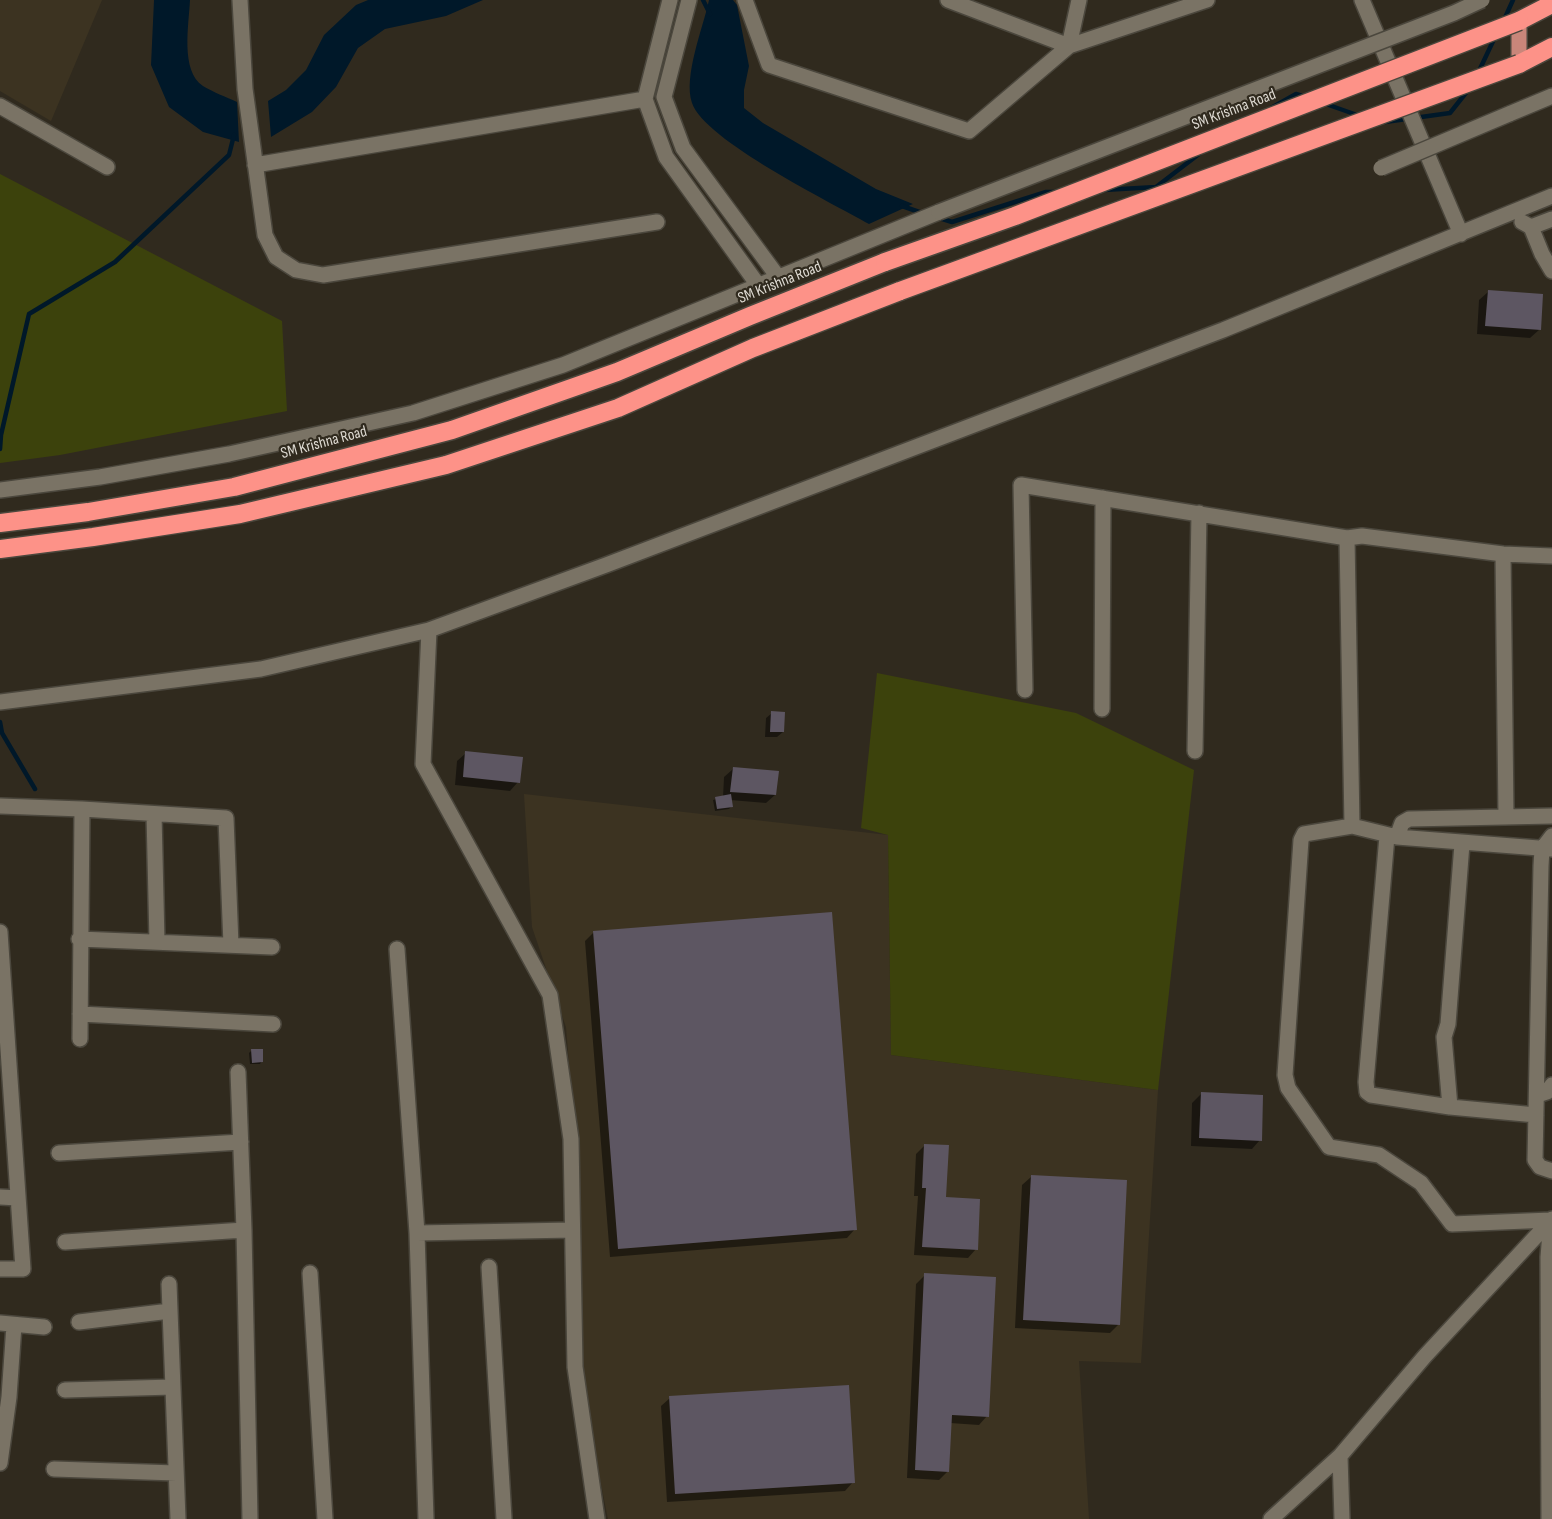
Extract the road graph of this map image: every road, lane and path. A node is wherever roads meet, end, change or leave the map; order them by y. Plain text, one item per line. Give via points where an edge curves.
1 (240, 0) edge
2 (670, 0) edge
3 (689, 0) edge
4 (745, 0) edge
5 (948, 0) edge
6 (1079, 0) edge
7 (1207, 0) edge
8 (1362, 0) edge
9 (1482, 0) edge
10 (1552, 4) edge
11 (1519, 21) junction
12 (1069, 46) junction
13 (1552, 47) edge
14 (1518, 64) junction
15 (1552, 96) edge
16 (645, 99) junction
17 (0, 106) edge
18 (255, 165) junction
19 (107, 167) dead end
20 (1381, 168) dead end
21 (1552, 196) edge
22 (1508, 214) junction
23 (1552, 219) edge
24 (657, 222) dead end
25 (1531, 227) junction
26 (1461, 234) junction
27 (1552, 270) edge
28 (777, 277) junction
29 (758, 285) junction
30 (0, 490) edge
31 (1103, 498) junction
32 (1199, 513) junction
33 (0, 522) edge
34 (1347, 537) junction
35 (0, 549) edge
36 (1503, 554) junction
37 (1552, 556) edge
38 (429, 630) junction
39 (1025, 690) dead end
40 (0, 702) edge
41 (1102, 709) dead end
42 (1195, 751) dead end
43 (0, 806) edge
44 (82, 809) junction
45 (154, 813) junction
46 (1506, 816) junction
47 (1552, 816) edge
48 (1352, 826) junction
49 (1552, 836) edge
50 (1392, 837) junction
51 (1462, 844) junction
52 (1547, 849) edge
53 (0, 932) edge
54 (80, 939) junction
55 (0, 940) edge
56 (157, 942) junction
57 (231, 945) junction
58 (272, 946) dead end
59 (397, 949) dead end
60 (80, 1014) junction
61 (273, 1024) dead end
62 (3, 1028) edge
63 (80, 1039) dead end
64 (238, 1072) dead end
65 (1552, 1085) edge
66 (1538, 1095) junction
67 (1450, 1107) junction
68 (6, 1109) edge
69 (1536, 1115) junction
70 (241, 1142) junction
71 (59, 1153) dead end
72 (1552, 1171) edge
73 (0, 1197) edge
74 (18, 1198) junction
75 (1552, 1219) edge
76 (244, 1230) junction
77 (572, 1230) junction
78 (417, 1233) junction
79 (65, 1242) dead end
80 (1550, 1258) edge
81 (489, 1268) dead end
82 (0, 1269) edge
83 (310, 1274) dead end
84 (169, 1284) dead end
85 (170, 1311) junction
86 (79, 1322) dead end
87 (7, 1324) edge
88 (44, 1327) dead end
89 (1550, 1343) edge
90 (173, 1387) junction
91 (65, 1390) dead end
92 (4, 1396) edge
93 (1550, 1440) edge
94 (1340, 1456) junction
95 (0, 1463) edge
96 (54, 1469) dead end
97 (176, 1473) junction
98 (178, 1519) edge
99 (250, 1519) edge
100 (325, 1519) edge
101 (426, 1519) edge
102 (504, 1519) edge
103 (597, 1519) edge
104 (1271, 1519) edge
105 (1342, 1519) edge
106 (1549, 1519) edge

1 - 18 street via 245,89
2 - 16 street
3 - 28 street via 664,98 683,148
4 - 12 street via 769,65 969,131
5 - 12 street
6 - 12 street
7 - 12 street
8 - 26 street
9 - 28 street, SM Krishna Road, bridge
10 - 11 highway, SM Krishna Road
11 - 14 main road
11 - 33 highway, SM Krishna Road, bridge via 1015,216 885,262 617,372 452,430 234,487 88,512
13 - 14 highway
14 - 35 highway, bridge via 900,291 753,348 618,408 447,465 240,514
15 - 20 street, bridge
16 - 18 street
16 - 29 street via 666,157
17 - 19 street
18 - 24 street via 265,235 276,257 296,270 323,275
21 - 22 street
22 - 25 street
22 - 26 street
23 - 25 street
25 - 27 street
26 - 38 street via 1222,330
28 - 29 street, SM Krishna Road
29 - 30 street, SM Krishna Road via 563,365 413,413 229,454
31 - 32 street
31 - 39 street via 1022,485
31 - 41 street
32 - 34 street
32 - 42 street
34 - 36 street
34 - 48 street
36 - 37 street
36 - 46 street
38 - 40 street via 261,669
38 - 77 street via 423,764 550,995 571,1139
43 - 44 street
44 - 45 street
44 - 54 street
45 - 56 street
45 - 57 street via 226,818
46 - 47 street
46 - 50 street via 1409,819 1402,822
48 - 50 street
48 - 75 street via 1302,836 1285,1075 1288,1088 1329,1147 1379,1155 1421,1183 1452,1224
49 - 52 street
50 - 51 street
50 - 67 street via 1365,1088 1371,1095
51 - 52 street
51 - 67 street via 1444,1037
52 - 66 street
53 - 55 street
54 - 56 street
54 - 60 street
55 - 62 street
56 - 57 street
57 - 58 street
59 - 78 street
60 - 61 street
60 - 63 street
62 - 68 street
64 - 70 street
65 - 66 street
66 - 69 street
67 - 69 street
68 - 74 street
69 - 72 street via 1535,1160 1540,1167
70 - 71 street
70 - 76 street
73 - 74 street
74 - 82 street via 23,1269
75 - 80 street
75 - 94 street via 1425,1356
76 - 79 street
76 - 99 street
77 - 78 street
77 - 103 street via 575,1367
78 - 101 street
80 - 89 street
81 - 102 street
83 - 100 street
84 - 85 street
85 - 86 street
85 - 90 street
87 - 88 street
87 - 92 street
89 - 93 street
90 - 91 street
90 - 97 street
92 - 95 street
93 - 106 street
94 - 104 street
94 - 105 street
96 - 97 street
97 - 98 street

